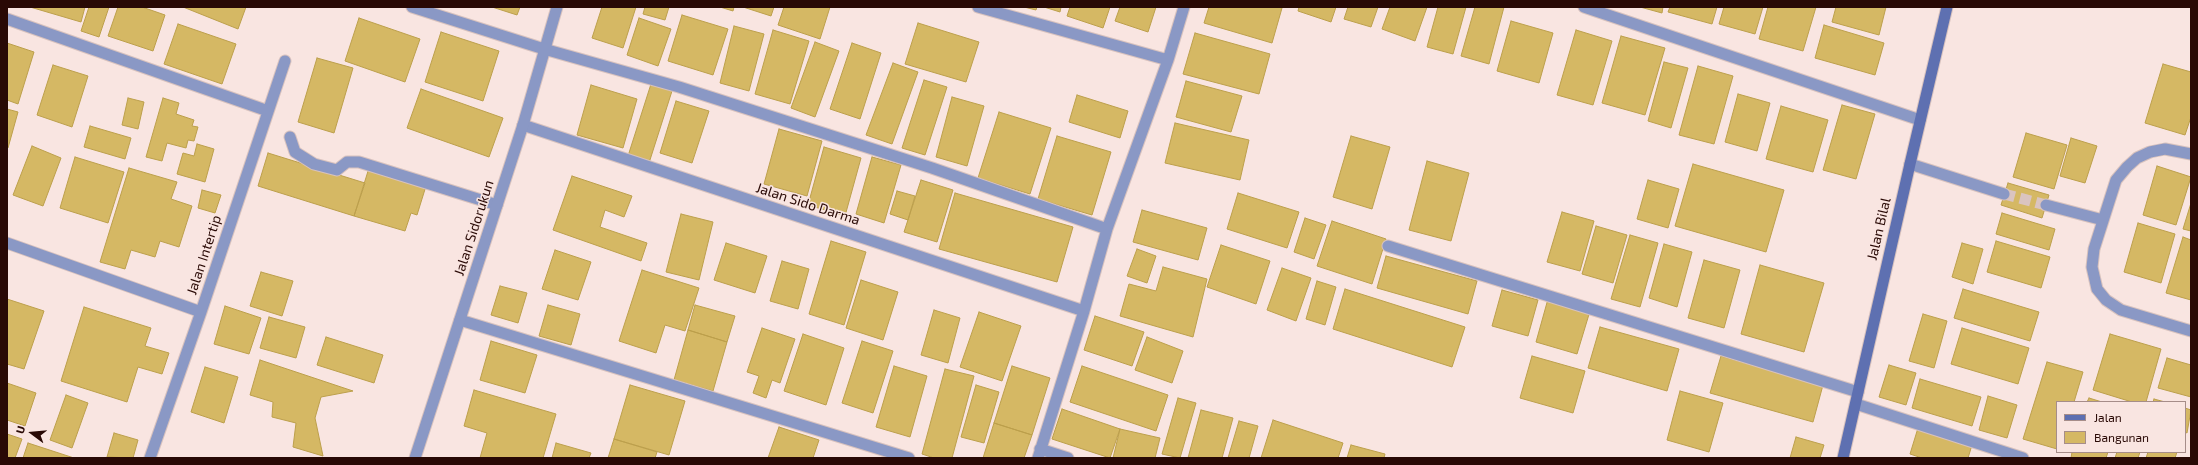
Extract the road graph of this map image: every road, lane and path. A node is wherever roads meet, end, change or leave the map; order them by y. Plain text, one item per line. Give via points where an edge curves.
1 (412, 7) edge
2 (557, 7) edge
3 (978, 7) edge
4 (1184, 7) edge
5 (1584, 7) edge
6 (1947, 7) edge
7 (7, 19) edge
8 (544, 49) junction
9 (1168, 60) junction
10 (284, 61) dead end
11 (268, 111) junction
12 (1920, 120) junction
13 (523, 125) junction
14 (290, 136) dead end
15 (2191, 154) edge
16 (1910, 164) junction
17 (2004, 194) tunnel mouth
18 (497, 206) junction
19 (2046, 206) tunnel mouth
20 (2103, 220) junction
21 (1107, 229) junction
22 (7, 243) edge
23 (1388, 246) dead end
24 (1084, 311) junction
25 (201, 312) junction
26 (460, 320) junction
27 (2191, 331) edge
28 (1858, 392) junction
29 (1856, 404) junction
30 (1039, 454) edge
31 (417, 457) edge
32 (150, 458) edge
33 (909, 458) edge
34 (1068, 458) edge
35 (1843, 458) edge
36 (2023, 458) edge

1 - 8 street
2 - 8 street, Jalan Sidorukun
3 - 9 street
4 - 9 street
5 - 12 street
6 - 12 main road, Jalan Bilal
7 - 11 street
8 - 13 street, Jalan Sidorukun
8 - 21 street via 679,87 917,163
9 - 21 street
10 - 11 street, Jalan Intertip
11 - 25 street, Jalan Intertip
12 - 16 main road, Jalan Bilal
13 - 18 street, Jalan Sidorukun
13 - 24 street, Jalan Sido Darma
14 - 18 street via 294,152 314,164 337,170 347,162 359,162
15 - 20 street via 2165,149 2137,158 2116,180
16 - 17 street
16 - 28 main road, Jalan Bilal
18 - 26 street, Jalan Sidorukun
19 - 20 street
20 - 27 street via 2094,249 2092,267 2097,289 2106,300 2121,310
21 - 24 street
22 - 25 street
23 - 28 street
24 - 30 street
25 - 32 street, Jalan Intertip
26 - 31 street, Jalan Sidorukun
26 - 33 street
28 - 29 main road, Jalan Bilal
29 - 35 main road, Jalan Bilal
29 - 36 street
30 - 34 street

